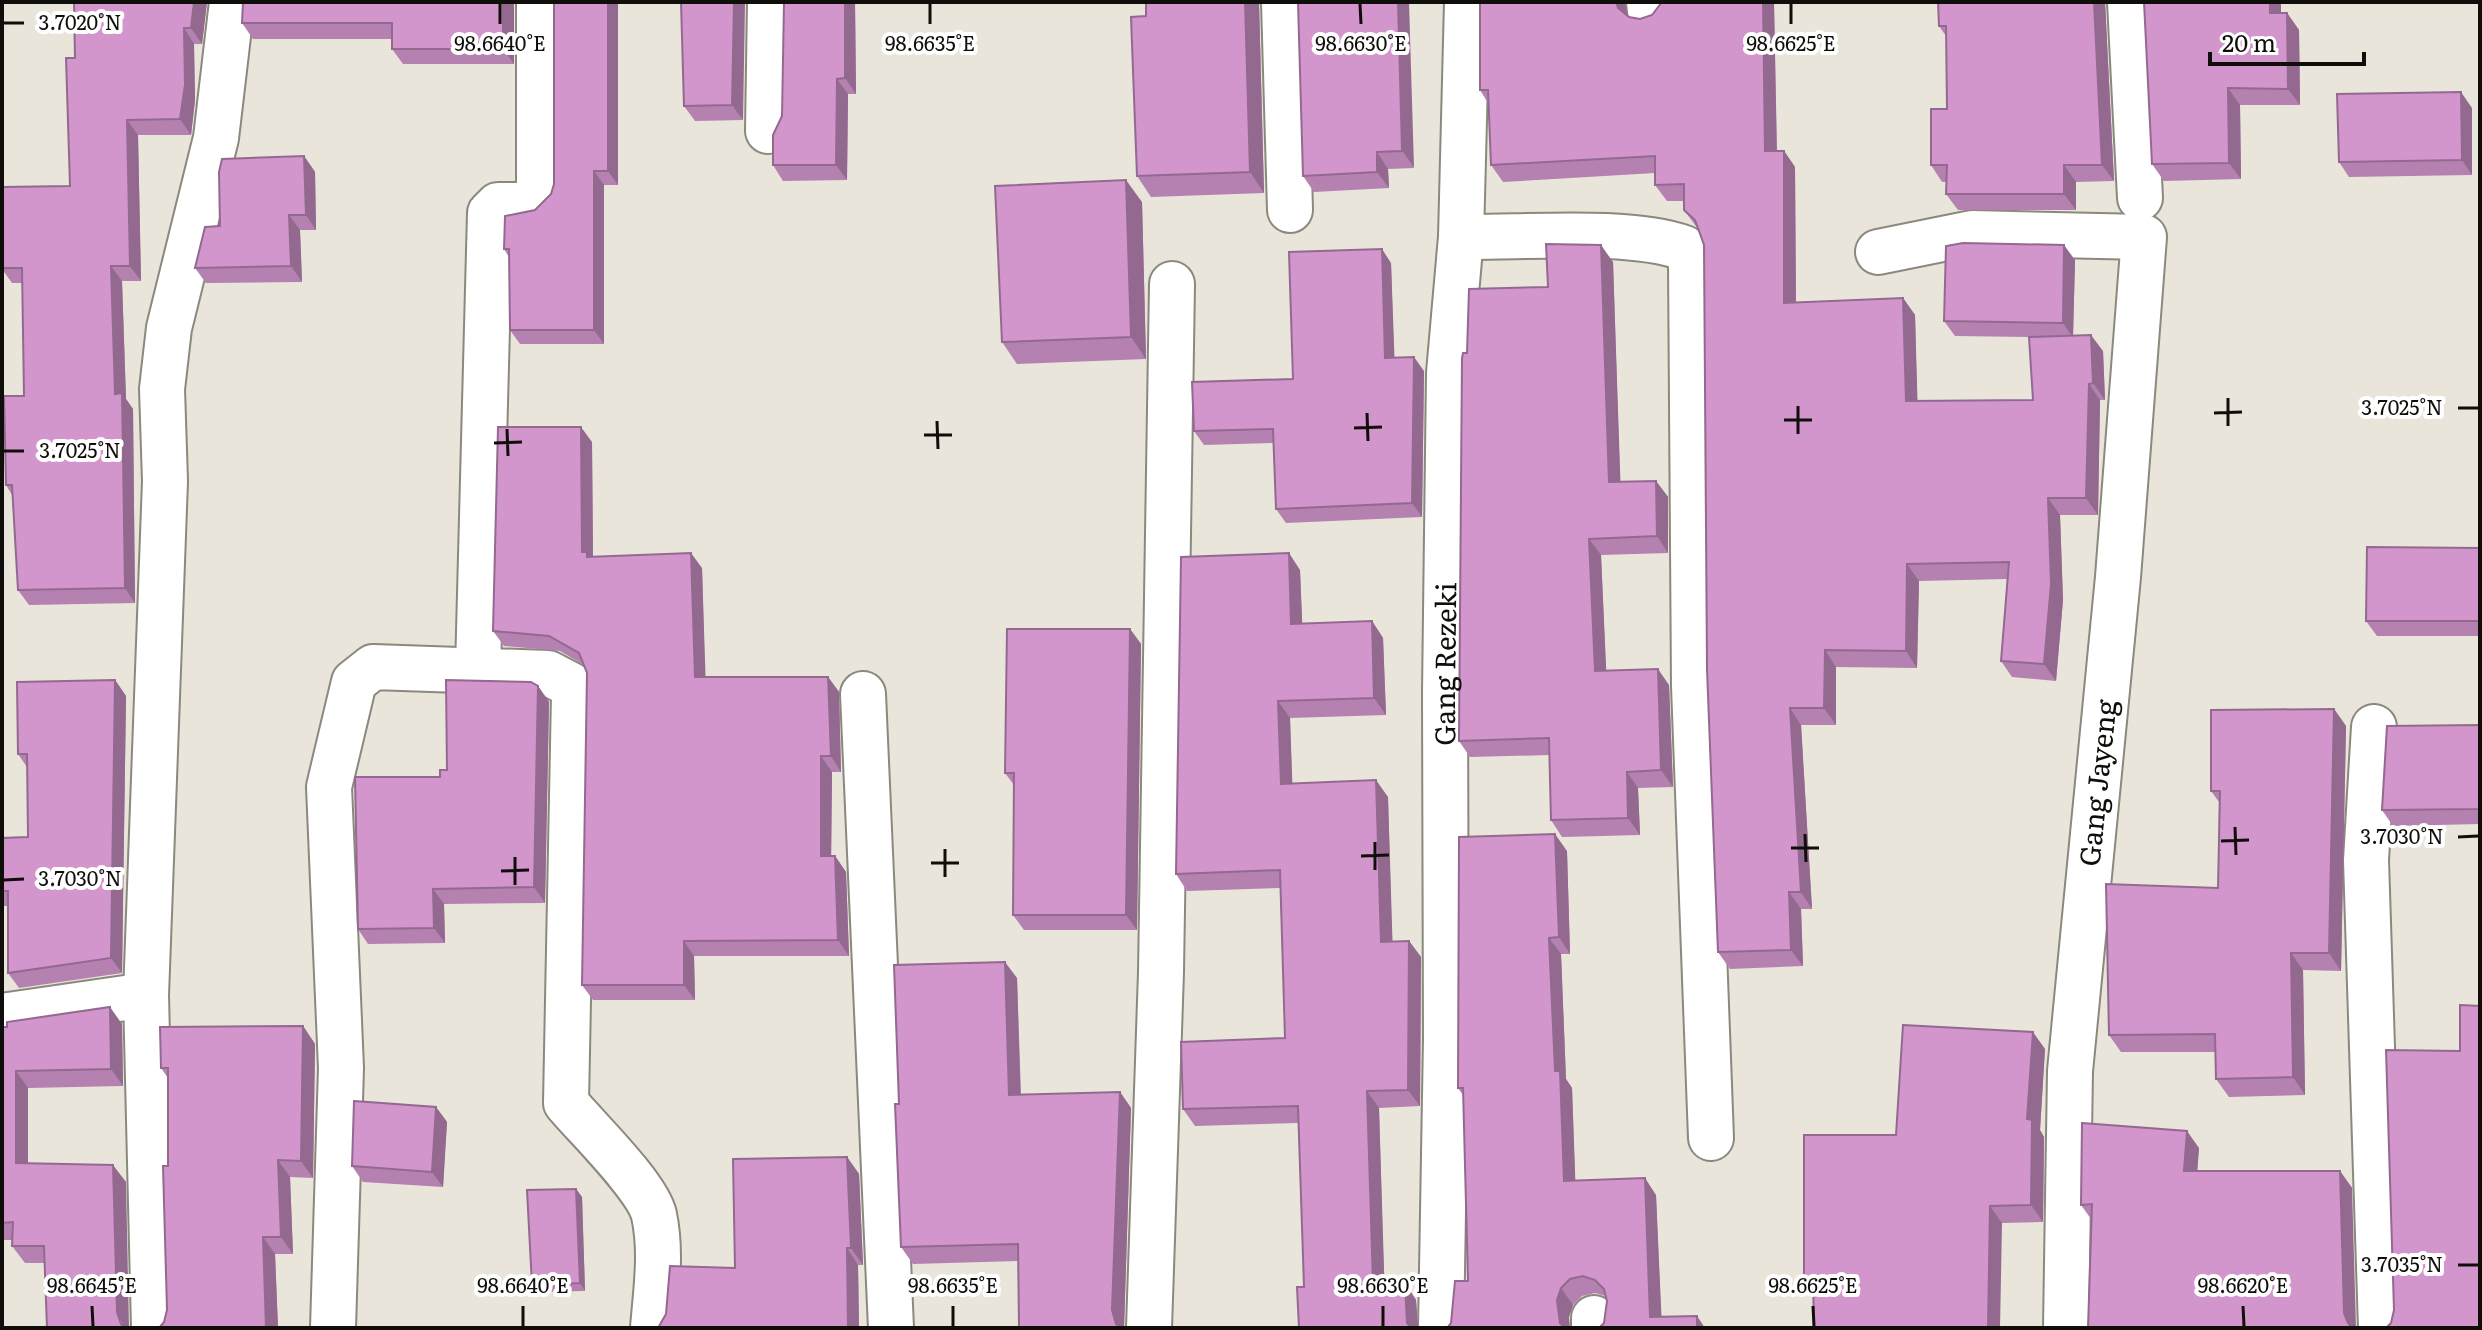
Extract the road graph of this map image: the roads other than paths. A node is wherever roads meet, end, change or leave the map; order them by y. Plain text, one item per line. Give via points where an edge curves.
1 (232, 2) edge
2 (539, 2) edge
3 (770, 2) edge
4 (1284, 2) edge
5 (1467, 2) edge
6 (2130, 2) edge
7 (768, 131) dead end
8 (1290, 210) dead end
9 (2142, 218) junction
10 (1461, 237) junction
11 (1878, 252) dead end
12 (1172, 284) dead end
13 (478, 670) junction
14 (863, 694) dead end
15 (2374, 727) dead end
16 (146, 995) junction
17 (2, 1016) edge
18 (1711, 1138) dead end
19 (154, 1328) edge
20 (333, 1328) edge
21 (653, 1328) edge
22 (891, 1328) edge
23 (1149, 1328) edge
24 (1441, 1328) edge
25 (2066, 1328) edge
26 (2381, 1328) edge

1 - 16 street via 216,138 169,328 162,389 165,481
2 - 13 street via 539,197 529,205 498,205 490,213
3 - 7 street
4 - 8 street
5 - 10 street, Gang Rezeki
6 - 9 street, Gang Jayeng
9 - 11 street via 1972,233
9 - 25 street, Gang Jayeng via 2118,577 2070,1071
10 - 18 street via 1668,242 1684,248 1691,262 1694,686
10 - 24 street, Gang Rezeki via 1449,373
12 - 23 street via 1161,972
13 - 20 street via 373,667 354,682 329,787 341,1068
13 - 21 street via 548,673 571,685 574,695 566,1103 643,1190 654,1214 658,1266
14 - 22 street
15 - 26 street via 2366,860
16 - 17 street
16 - 19 street

